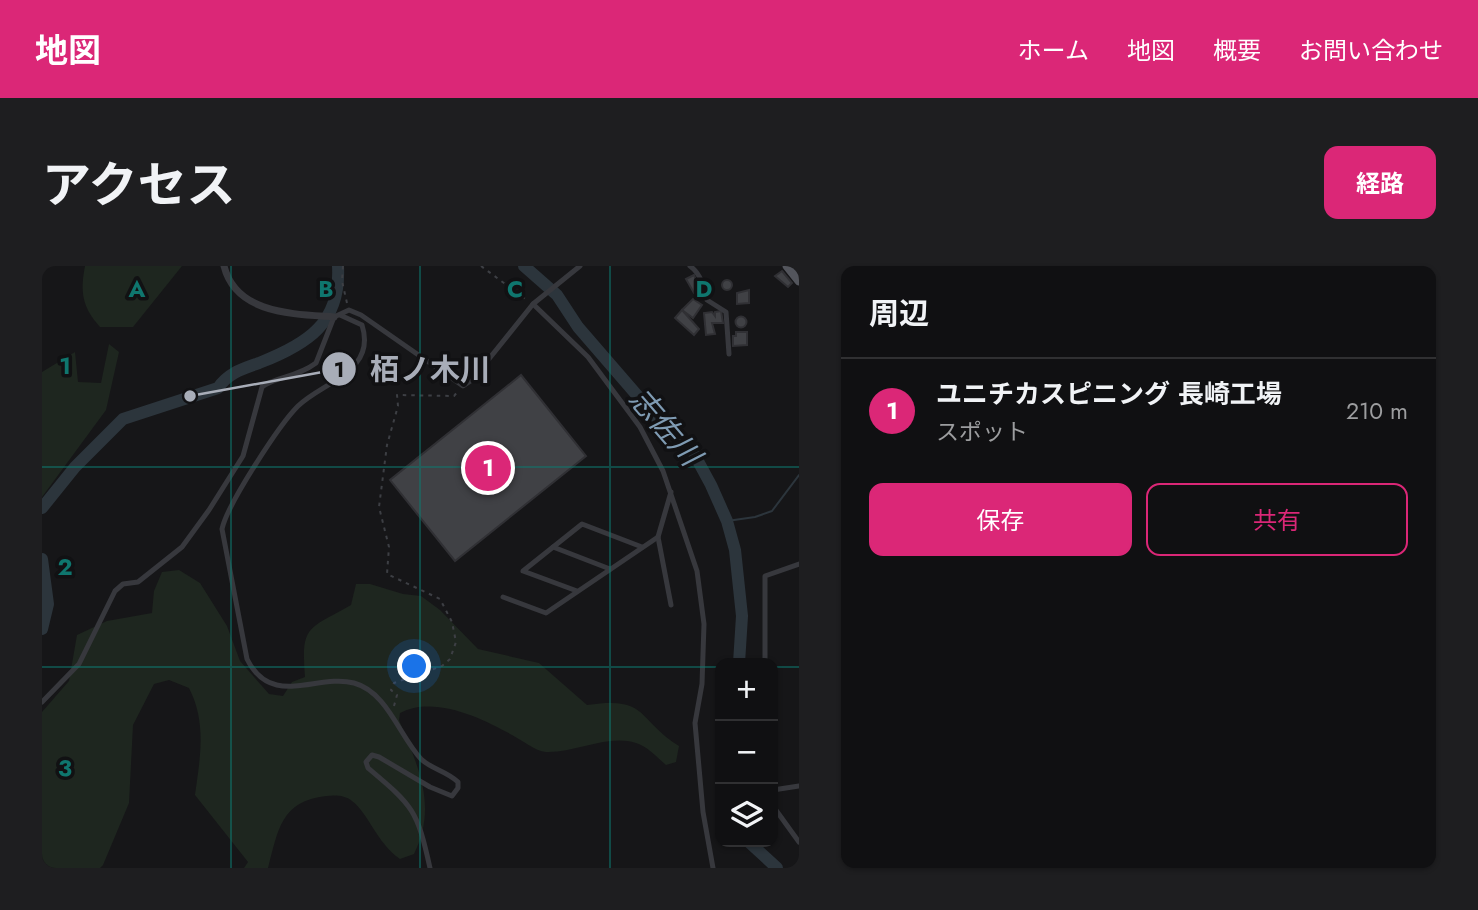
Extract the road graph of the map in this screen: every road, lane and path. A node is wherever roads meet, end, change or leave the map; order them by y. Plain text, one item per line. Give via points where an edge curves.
1 (224, 266) edge
2 (343, 266) edge
3 (481, 266) edge
4 (580, 266) edge
5 (690, 266) edge
6 (787, 266) edge
7 (799, 281) edge
8 (533, 304) junction
9 (349, 310) junction
10 (337, 316) junction
11 (729, 355) dead end
12 (463, 386) junction
13 (671, 492) junction
14 (658, 537) junction
15 (552, 547) junction
16 (642, 547) junction
17 (799, 564) edge
18 (610, 569) junction
19 (577, 591) junction
20 (503, 597) dead end
21 (671, 605) dead end
22 (765, 658) edge
23 (42, 702) edge
24 (391, 718) junction
25 (799, 786) edge
26 (778, 789) edge
27 (778, 813) edge
28 (799, 842) edge
29 (430, 868) edge
30 (713, 868) edge

1 - 10 street via 231,285 252,304
2 - 9 path
3 - 8 path
4 - 8 street
5 - 11 street via 704,285 707,300 726,312
6 - 7 main road
8 - 12 street
8 - 13 street via 589,357 640,427
9 - 10 street
9 - 12 street
10 - 23 street via 316,363 262,387 243,456 188,539 138,582 123,584 115,591 79,664
10 - 24 street via 349,316 362,325 366,339 362,352 345,376 299,405 247,478 224,516 222,529 252,669 261,678 288,687 342,680 359,684 374,693
12 - 24 path via 454,396 397,394 379,507 389,547 387,574 440,599 456,642 442,666 394,683 391,690 397,695
13 - 14 street
13 - 30 street via 697,571 704,624 695,723
14 - 16 street
14 - 21 street
15 - 16 street via 582,524
15 - 18 street
15 - 19 street via 523,571
16 - 18 street
17 - 22 street via 765,576
18 - 19 street
19 - 20 street via 546,613
24 - 29 street via 422,760 457,782 452,796 379,757 372,755 366,762 407,800
25 - 26 street
27 - 28 street

